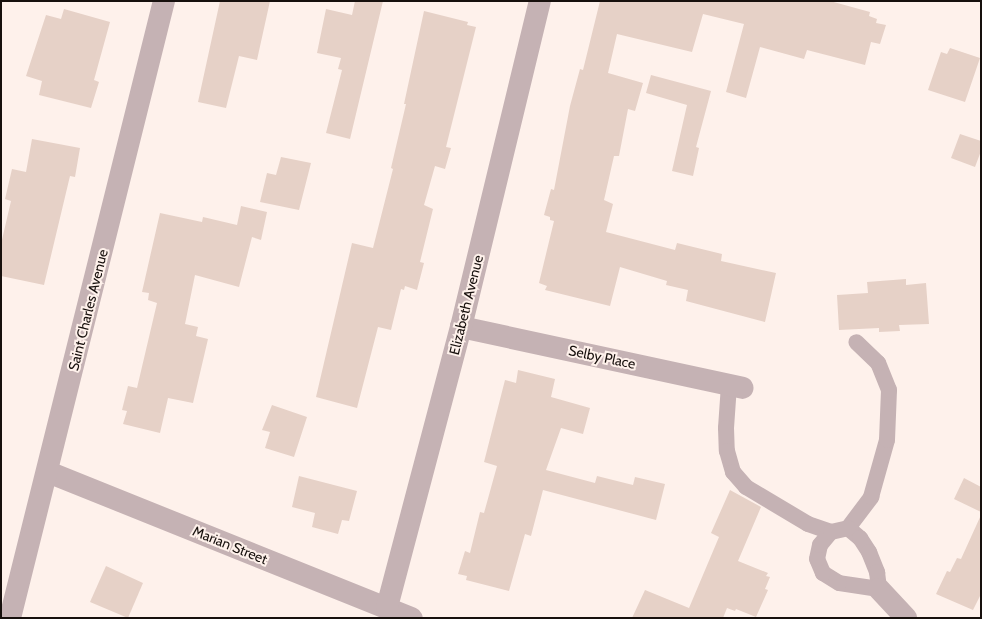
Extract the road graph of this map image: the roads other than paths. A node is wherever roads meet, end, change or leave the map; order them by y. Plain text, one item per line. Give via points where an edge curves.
1 (164, 1) edge
2 (540, 1) edge
3 (461, 327) junction
4 (856, 342) dead end
5 (736, 387) joint
6 (48, 472) junction
7 (848, 528) junction
8 (831, 532) junction
9 (879, 589) junction
10 (388, 607) junction
11 (10, 618) edge
12 (412, 618) edge
13 (906, 618) edge

1 - 6 street, Saint Charles Avenue
2 - 3 street, Elizabeth Avenue
3 - 5 street, Selby Place
3 - 10 street, Elizabeth Avenue
4 - 7 lane via 878,363 889,390 887,432 871,497
5 - 8 lane via 726,428 727,451 733,472 746,487 808,524
6 - 10 street, Marian Street
6 - 11 street, Saint Charles Avenue
7 - 8 lane
7 - 9 lane via 860,538 869,552 877,572
8 - 9 lane via 820,545 817,559 823,573 839,583
9 - 13 street
10 - 12 street, Marian Street

